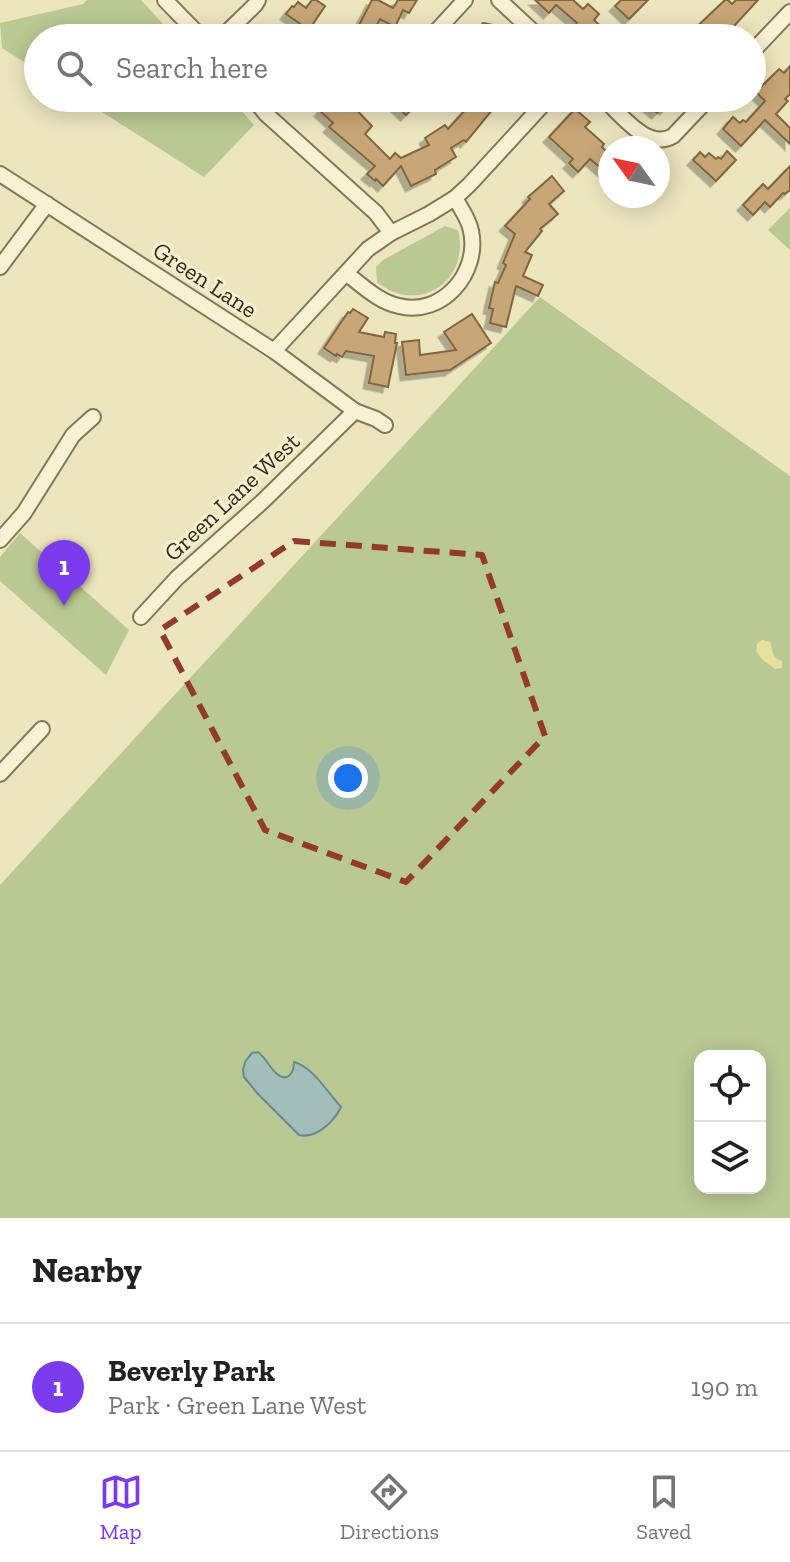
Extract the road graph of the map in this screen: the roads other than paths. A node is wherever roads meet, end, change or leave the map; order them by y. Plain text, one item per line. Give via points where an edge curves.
1 (165, 0) edge
2 (258, 0) edge
3 (465, 0) edge
4 (499, 0) edge
5 (790, 12) edge
6 (188, 24) edge
7 (235, 24) edge
8 (443, 24) edge
9 (525, 24) edge
10 (766, 37) edge
11 (264, 112) edge
12 (536, 112) edge
13 (618, 112) edge
14 (696, 112) edge
15 (0, 174) edge
16 (455, 198) junction
17 (47, 204) junction
18 (391, 233) junction
19 (0, 267) edge
20 (347, 274) junction
21 (274, 351) junction
22 (355, 411) junction
23 (93, 417) dead end
24 (385, 425) dead end
25 (0, 540) edge
26 (141, 617) dead end
27 (42, 729) dead end
28 (0, 774) edge

1 - 6 street
2 - 7 street
3 - 8 street
4 - 9 street
5 - 10 street
11 - 18 street via 376,213
12 - 16 street
13 - 14 street via 642,134 658,140 673,136
15 - 17 street, Green Lane
16 - 18 street
16 - 20 street via 470,228 472,252 465,275 443,298 402,307 384,301
17 - 19 street
17 - 21 street, Green Lane
18 - 20 street
20 - 21 street
21 - 22 street, Green Lane
22 - 24 street, Green Lane
22 - 26 street, Green Lane West
23 - 25 street via 73,435 24,513
27 - 28 street

